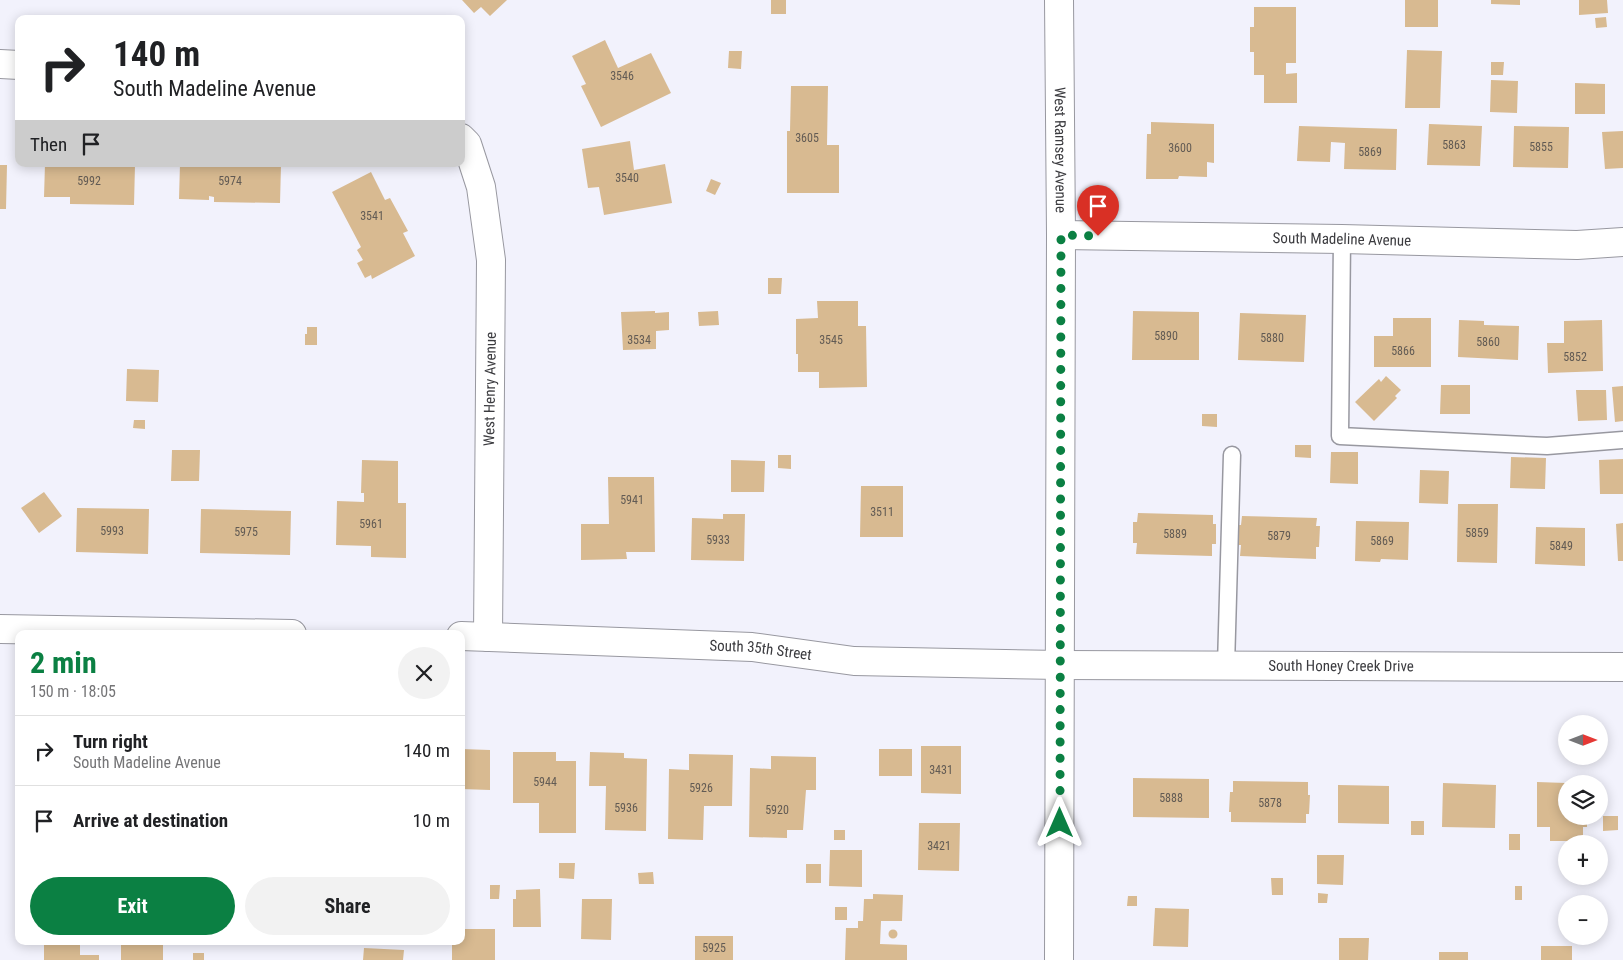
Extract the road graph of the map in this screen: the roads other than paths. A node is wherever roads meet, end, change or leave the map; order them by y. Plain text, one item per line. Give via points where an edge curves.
1 (1059, 0) edge
2 (0, 64) edge
3 (15, 65) edge
4 (465, 144) edge
5 (1061, 235) junction
6 (1342, 239) junction
7 (1623, 242) edge
8 (1623, 440) edge
9 (1232, 455) dead end
10 (0, 629) edge
11 (58, 630) edge
12 (474, 637) edge
13 (1060, 665) junction
14 (1226, 666) junction
15 (1623, 667) edge
16 (1059, 960) edge

1 - 5 street, West Ramsey Avenue
2 - 3 street
4 - 12 street, West Henry Avenue via 482,187 491,260
5 - 6 street, South Madeline Avenue
5 - 13 street, West Ramsey Avenue
6 - 7 street, South Madeline Avenue via 1577,245
6 - 8 lane via 1340,436 1547,446
9 - 14 lane
10 - 11 street
12 - 13 street, South 35th Street via 752,646 854,661
13 - 14 street, South Honey Creek Drive
13 - 16 street, West Ramsey Avenue
14 - 15 street, South Honey Creek Drive

